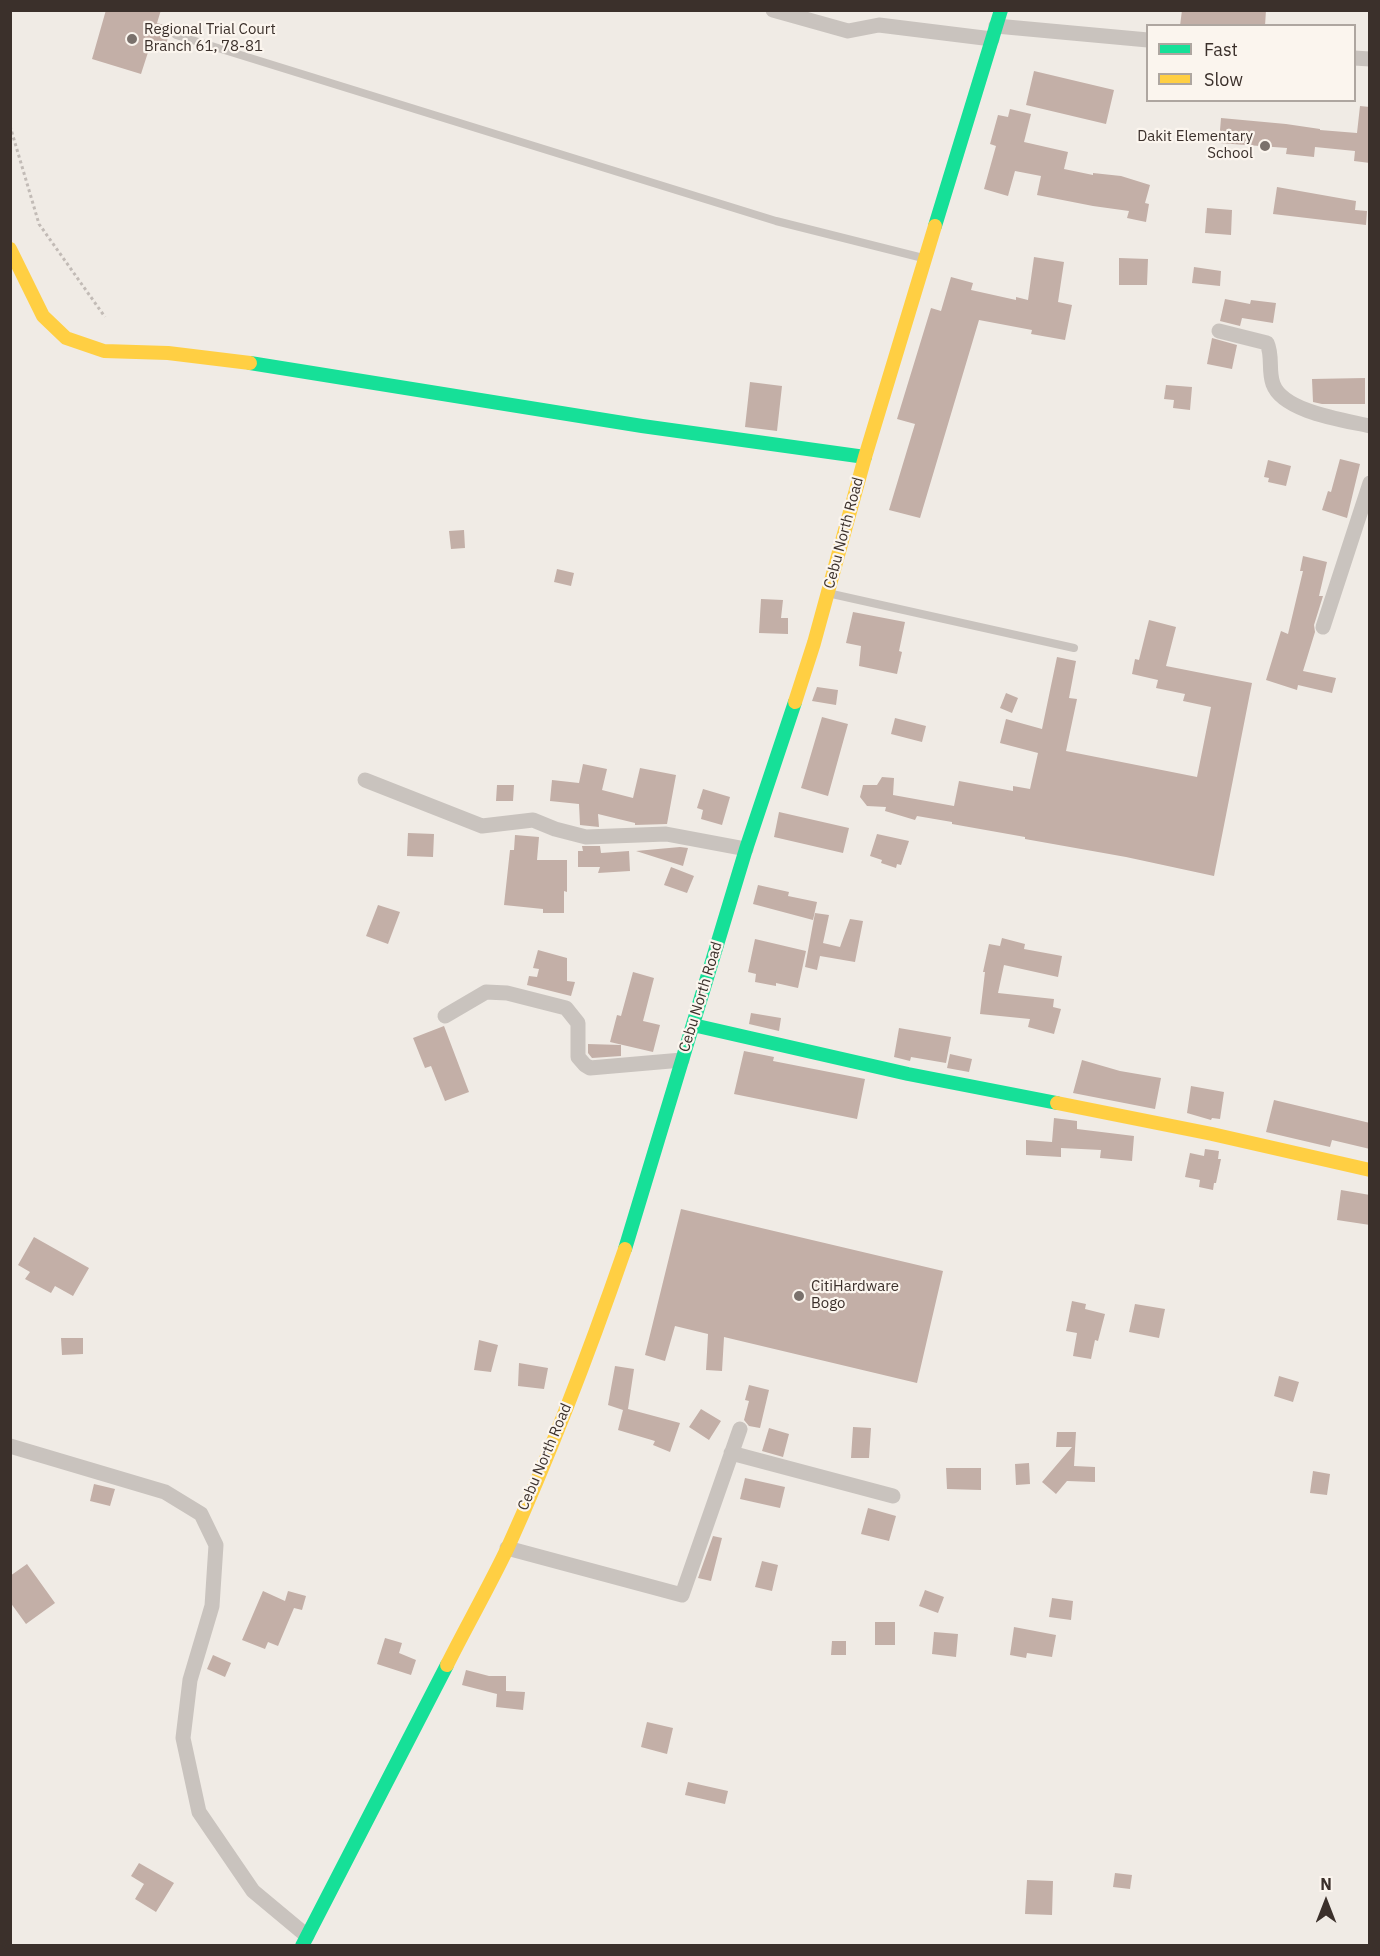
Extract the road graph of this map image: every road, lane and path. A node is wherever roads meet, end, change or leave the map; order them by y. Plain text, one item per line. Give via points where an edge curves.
1 (773, 10) edge
2 (1001, 10) edge
3 (994, 32) junction
4 (176, 35) dead end
5 (1146, 40) edge
6 (10, 126) edge
7 (10, 249) edge
8 (927, 259) junction
9 (105, 317) dead end
10 (1219, 331) dead end
11 (1370, 426) edge
12 (865, 458) junction
13 (1370, 483) edge
14 (827, 593) junction
15 (1323, 627) dead end
16 (1074, 648) dead end
17 (365, 780) dead end
18 (746, 849) junction
19 (445, 1016) dead end
20 (693, 1025) junction
21 (682, 1060) junction
22 (1370, 1170) edge
23 (741, 1428) dead end
24 (10, 1446) edge
25 (731, 1453) junction
26 (893, 1496) dead end
27 (507, 1548) junction
28 (304, 1941) edge

1 - 3 street via 848,31 879,25
2 - 3 main road, Cebu North Road
3 - 5 street
3 - 8 main road, Cebu North Road
4 - 8 lane via 776,221
6 - 9 path via 39,224
7 - 12 main road via 43,316 66,338 104,351 236,361
8 - 12 main road, Cebu North Road
10 - 11 street via 1266,343 1273,385 1283,397 1306,410
12 - 14 main road, Cebu North Road
13 - 15 street
14 - 16 lane
14 - 18 main road, Cebu North Road
17 - 18 street via 482,826 533,820 586,837 666,834
18 - 20 main road, Cebu North Road
19 - 21 street via 486,992 507,993 566,1008 578,1023 578,1057 590,1068
20 - 21 main road, Cebu North Road
20 - 22 main road
21 - 27 main road, Cebu North Road via 604,1310
23 - 25 street
24 - 28 street via 165,1492 201,1514 216,1545 212,1606 190,1680 183,1738 199,1812 253,1891
25 - 26 street
25 - 27 street via 682,1595
27 - 28 main road, Cebu North Road

